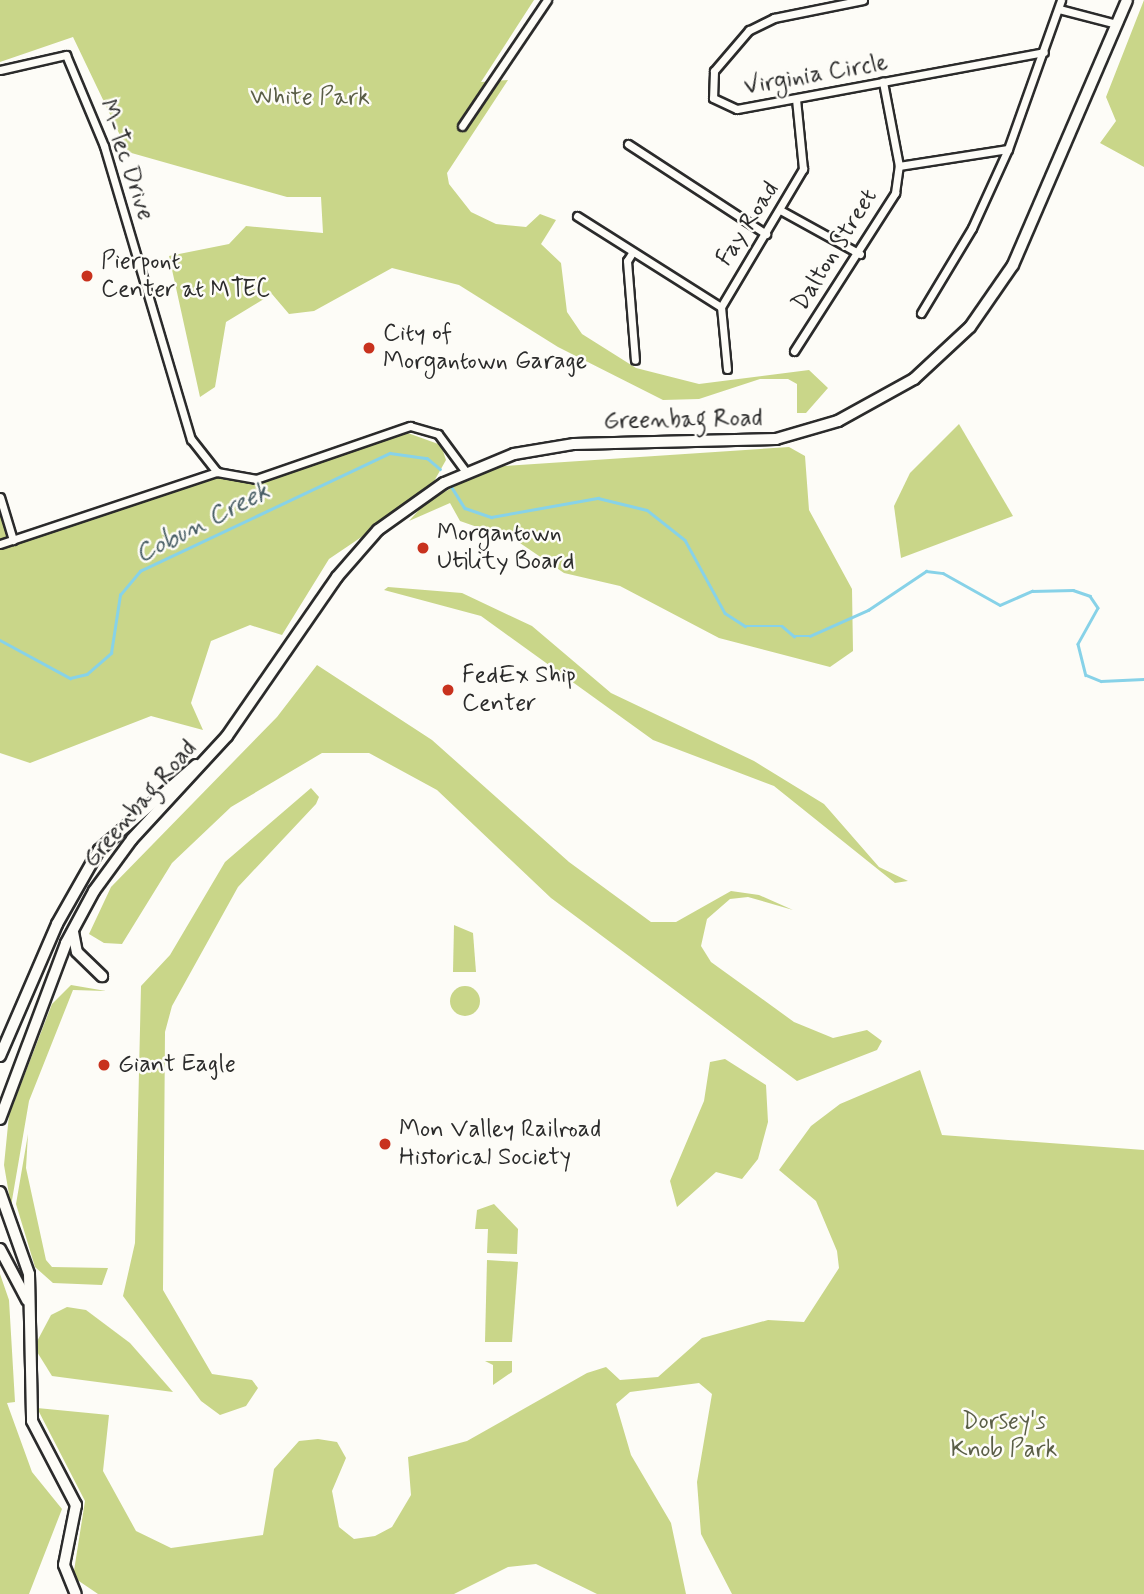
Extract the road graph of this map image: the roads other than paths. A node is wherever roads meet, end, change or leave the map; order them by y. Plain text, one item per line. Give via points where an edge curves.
1 (547, 0) edge
2 (863, 0) edge
3 (1127, 0) edge
4 (1060, 4) edge
5 (1116, 24) junction
6 (1044, 52) junction
7 (0, 70) edge
8 (883, 82) junction
9 (796, 99) junction
10 (463, 126) dead end
11 (628, 144) dead end
12 (1008, 149) junction
13 (899, 166) junction
14 (782, 211) junction
15 (577, 216) dead end
16 (766, 234) junction
17 (632, 253) junction
18 (860, 254) junction
19 (721, 307) junction
20 (921, 313) dead end
21 (794, 351) dead end
22 (635, 360) dead end
23 (727, 369) dead end
24 (217, 472) junction
25 (466, 472) junction
26 (0, 497) edge
27 (13, 540) junction
28 (0, 544) edge
29 (216, 749) junction
30 (73, 930) junction
31 (102, 976) dead end
32 (0, 1056) edge
33 (0, 1119) edge
34 (0, 1192) edge
35 (0, 1249) edge
36 (27, 1300) junction
37 (76, 1594) edge

1 - 10 street
2 - 9 street, Virginia Circle via 761,23 729,49 712,80 713,98 726,108
3 - 5 main road, Greenbag Road
4 - 5 street
4 - 6 street
5 - 25 main road, Greenbag Road via 1013,265 970,327 914,379 838,421 776,439 573,443
6 - 8 street, Virginia Circle
6 - 12 street
7 - 24 street, M-Tec Drive via 66,55 104,146 191,439
8 - 9 street, Virginia Circle
8 - 13 street, Dalton Street
9 - 14 street, Fay Road via 804,158
11 - 16 street
12 - 13 street
12 - 20 street via 972,228
13 - 18 street, Dalton Street via 885,216
14 - 16 street, Fay Road
14 - 18 street
15 - 17 street
16 - 19 street, Fay Road
17 - 19 street
17 - 22 street via 627,261
18 - 21 street, Dalton Street
19 - 23 street
24 - 25 street via 256,479 410,426 438,434
24 - 27 street
25 - 29 main road, Greenbag Road via 402,510 359,550
26 - 27 street
27 - 28 street
29 - 30 main road, Greenbag Road via 112,864
29 - 32 main road, Greenbag Road via 99,850 57,924
30 - 31 main road via 77,952
30 - 33 main road, Greenbag Road
34 - 36 main road via 29,1274
35 - 36 main road
36 - 37 main road via 29,1400 38,1438 76,1505 64,1565

